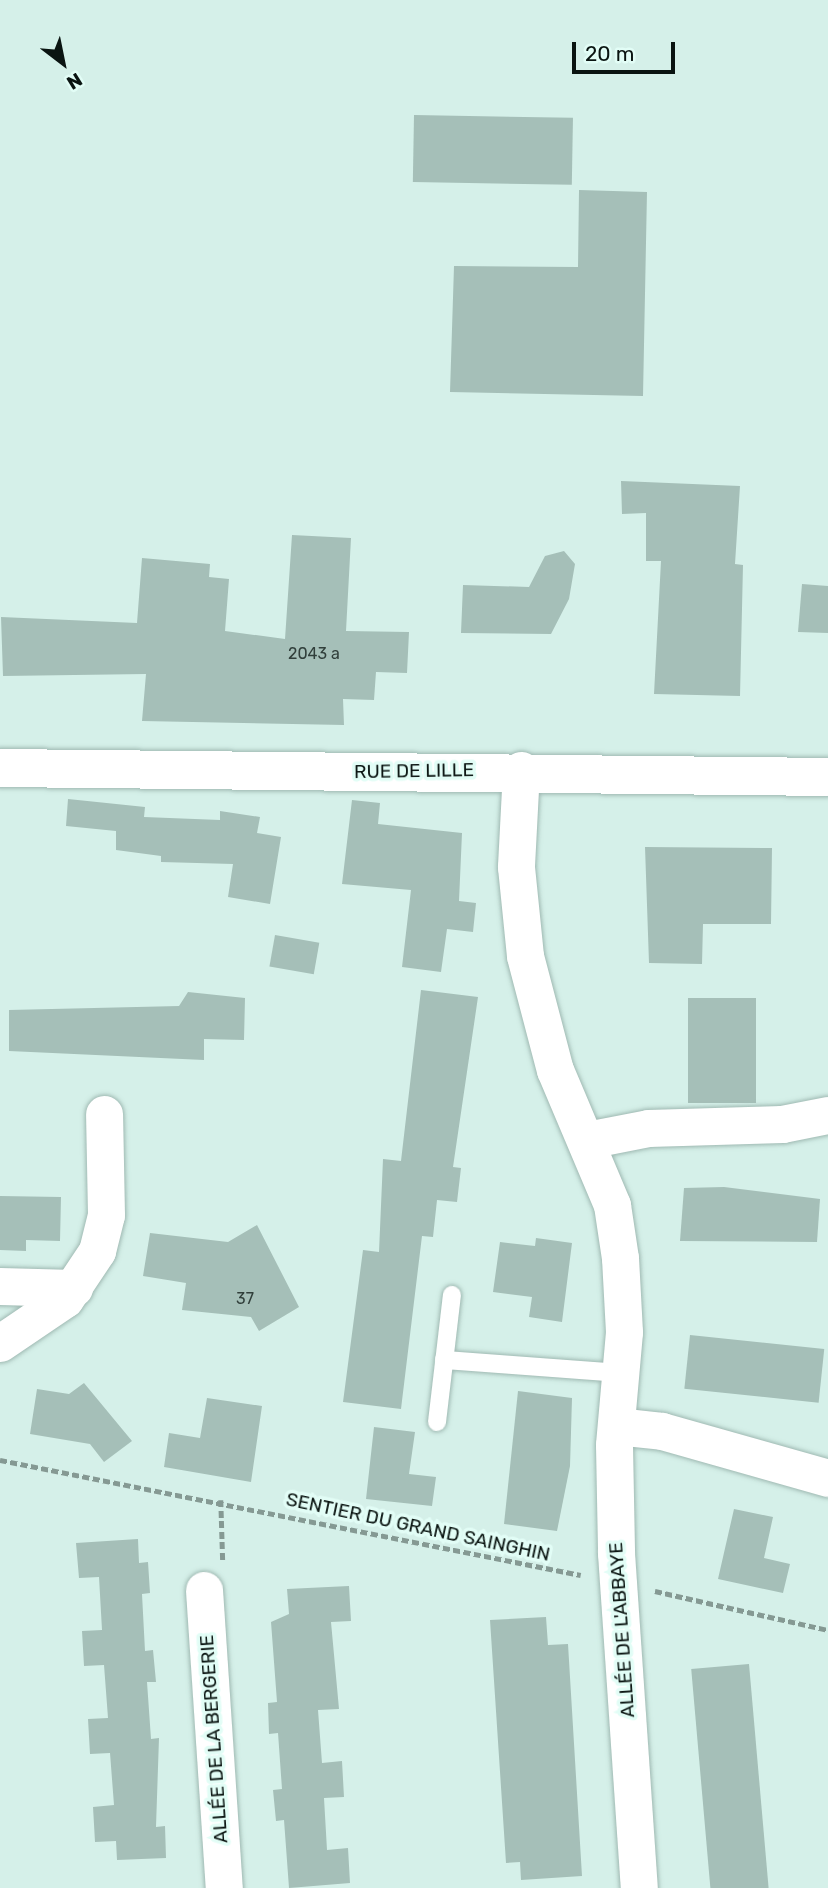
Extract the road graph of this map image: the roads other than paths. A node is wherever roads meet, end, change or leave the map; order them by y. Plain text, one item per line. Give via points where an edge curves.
1 (0, 768) edge
2 (521, 770) junction
3 (828, 777) edge
4 (104, 1114) dead end
5 (828, 1115) edge
6 (587, 1140) junction
7 (0, 1286) edge
8 (74, 1288) junction
9 (452, 1295) dead end
10 (0, 1343) edge
11 (444, 1360) junction
12 (622, 1373) junction
13 (437, 1422) dead end
14 (616, 1426) junction
15 (828, 1478) edge
16 (204, 1590) road end
17 (224, 1888) edge
18 (639, 1888) edge

1 - 2 main road, RUE DE LILLE
2 - 3 main road, RUE DE LILLE
2 - 6 street, ALLÉE DE L'ABBAYE via 516,867 525,956 555,1070
4 - 8 street via 103,1235
5 - 6 street via 782,1124 648,1128
6 - 12 street, ALLÉE DE L'ABBAYE via 617,1230
7 - 8 street
8 - 10 street via 50,1313
9 - 11 lane
11 - 12 lane
11 - 13 lane
12 - 14 street, ALLÉE DE L'ABBAYE
14 - 15 street via 662,1431
14 - 18 street, ALLÉE DE L'ABBAYE via 617,1583
16 - 17 street, ALLÉE DE LA BERGERIE

